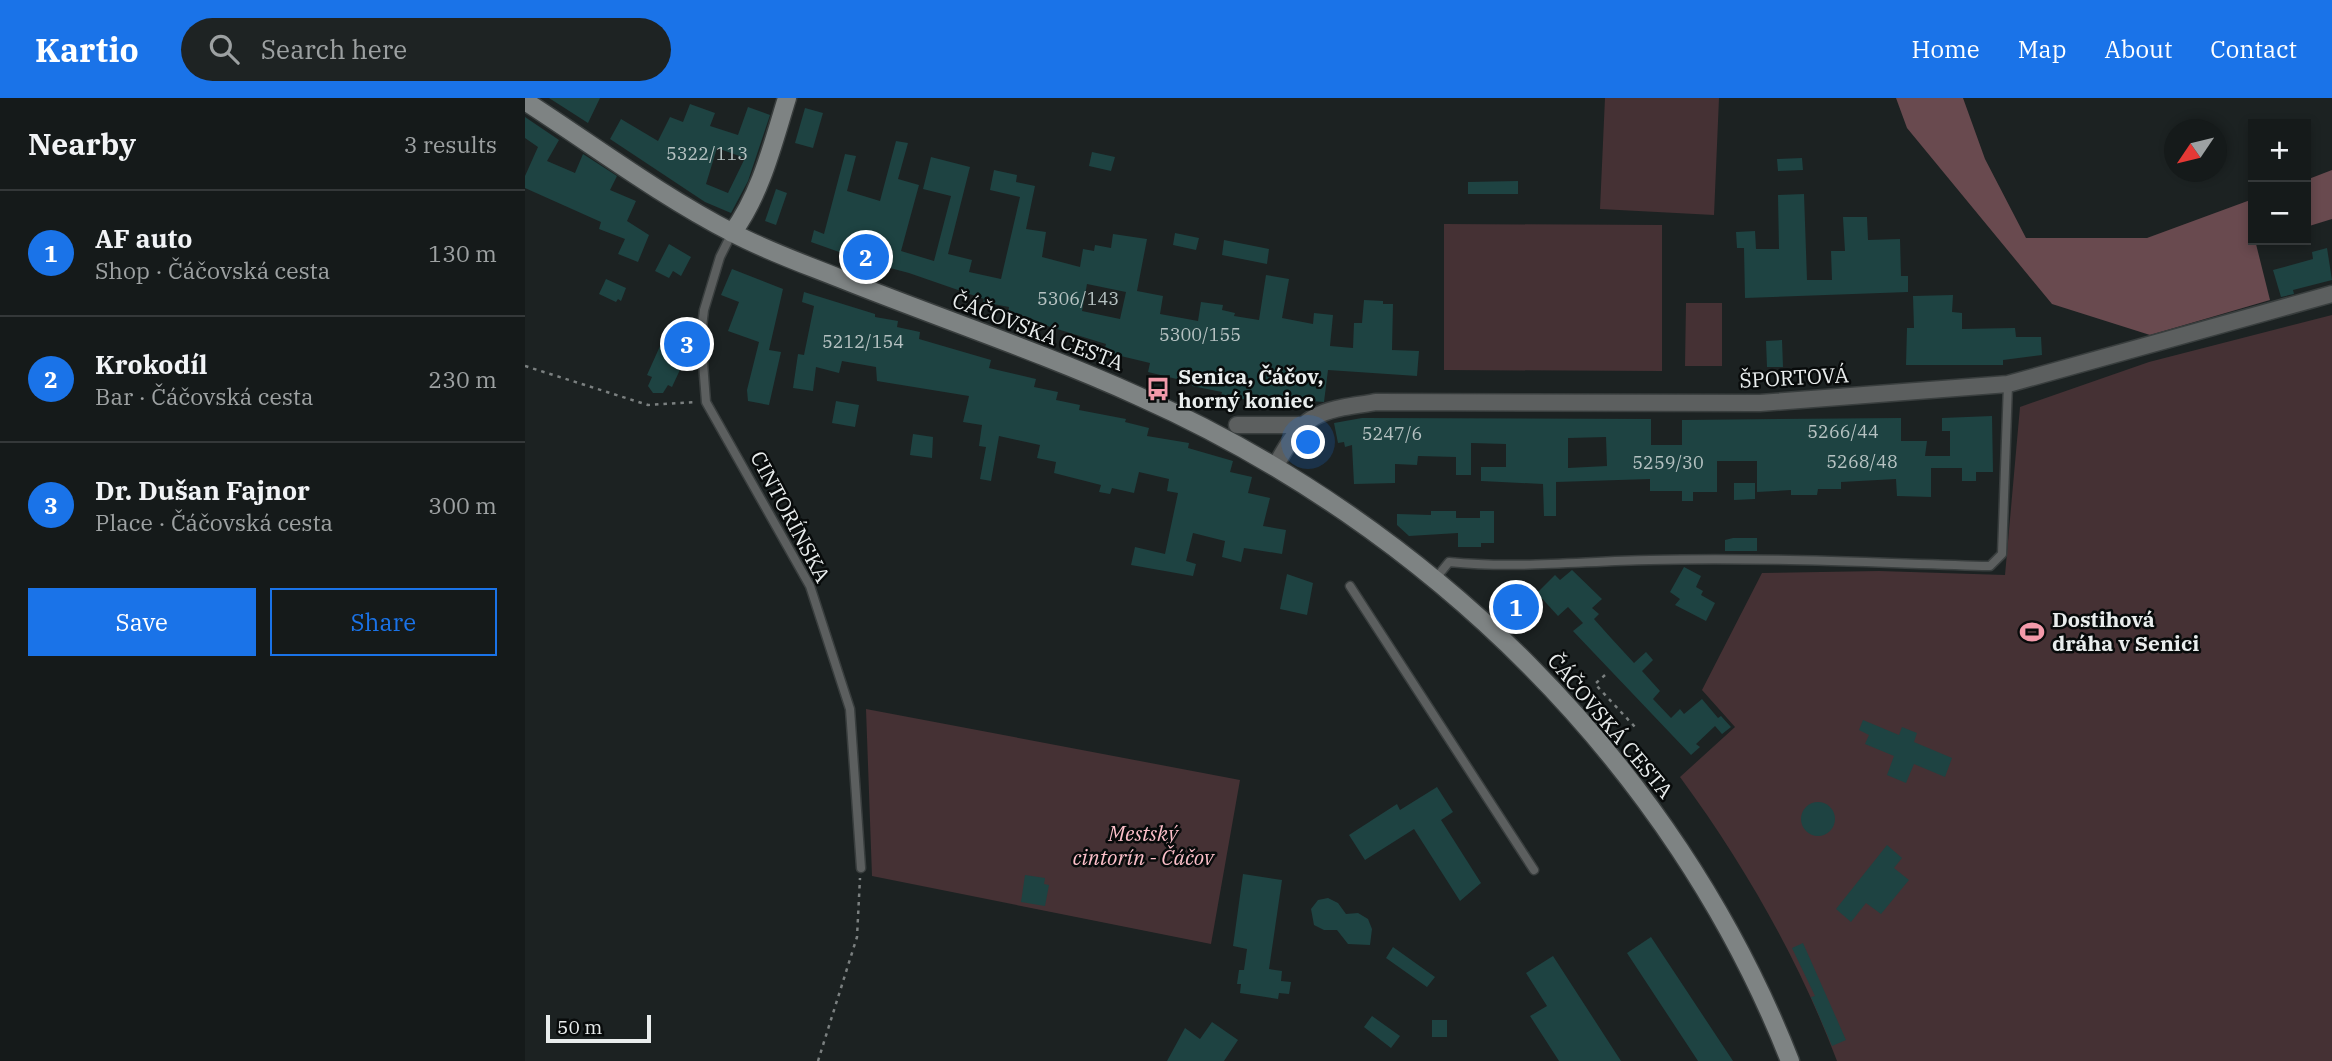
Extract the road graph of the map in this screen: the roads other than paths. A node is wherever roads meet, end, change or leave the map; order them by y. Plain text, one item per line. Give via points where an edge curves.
1 (787, 98) edge
2 (525, 101) edge
3 (732, 233) junction
4 (2332, 294) edge
5 (2008, 384) junction
6 (1237, 425) dead end
7 (1299, 425) junction
8 (1275, 467) junction
9 (1436, 578) junction
10 (1350, 586) dead end
11 (860, 868) road end
12 (1534, 870) dead end
13 (1790, 1061) edge

1 - 3 main road via 749,204
2 - 3 main road, ČÁČOVSKÁ CESTA
3 - 8 main road, ČÁČOVSKÁ CESTA via 1136,395
3 - 11 lane, CINTORÍNSKA via 703,310 706,402 810,586 850,709
4 - 5 street, ŠPORTOVÁ
5 - 7 street, ŠPORTOVÁ via 1760,403 1377,402 1332,409
5 - 9 lane via 2002,554 1990,566 1761,559 1501,567 1449,562
6 - 7 street
7 - 8 street
8 - 9 main road, ČÁČOVSKÁ CESTA
9 - 13 main road, ČÁČOVSKÁ CESTA via 1546,681 1653,811 1740,952
10 - 12 lane

